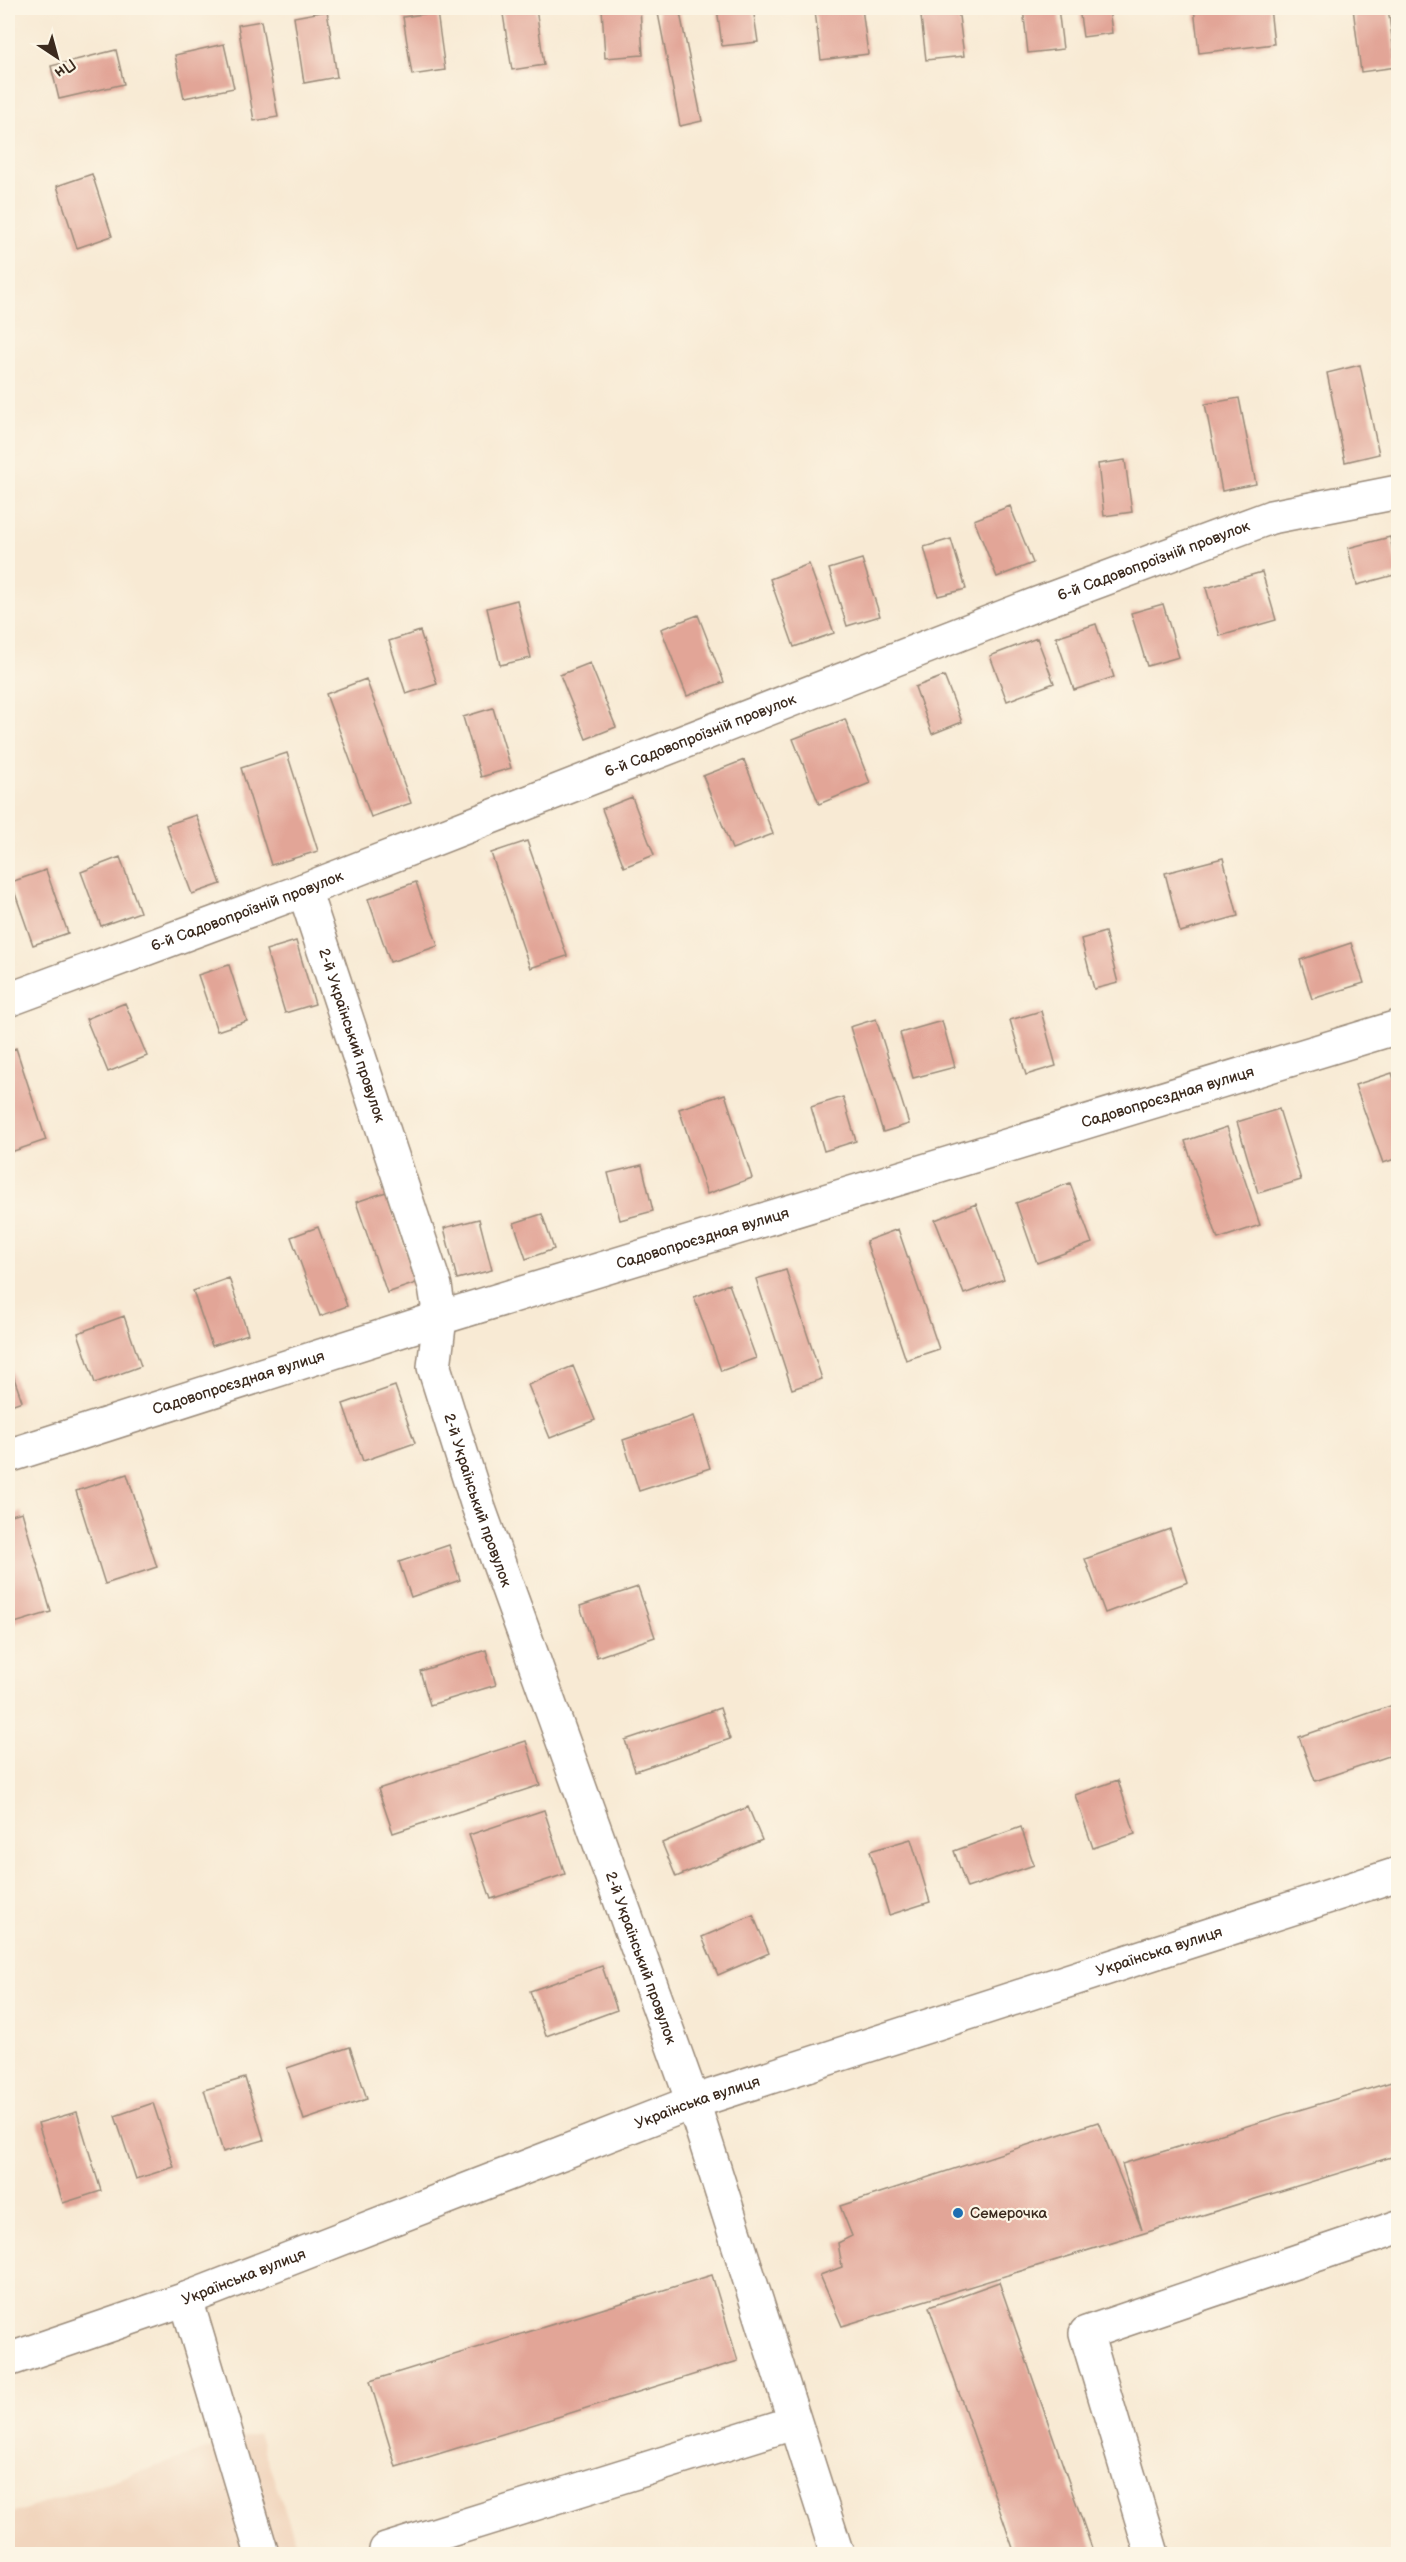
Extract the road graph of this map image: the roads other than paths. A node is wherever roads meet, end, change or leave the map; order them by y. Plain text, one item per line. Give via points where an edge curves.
1 (1398, 492) edge
2 (304, 890) junction
3 (8, 1000) edge
4 (1398, 1027) edge
5 (440, 1318) junction
6 (8, 1456) edge
7 (1398, 1874) edge
8 (693, 2102) junction
9 (1398, 2227) edge
10 (186, 2299) junction
11 (8, 2360) edge
12 (793, 2423) junction
13 (387, 2550) dead end
14 (262, 2554) edge
15 (837, 2554) edge
16 (1152, 2554) edge

1 - 2 street, 6-й Садовопроїзній провулок via 1271,517 1034,605
2 - 3 street, 6-й Садовопроїзній провулок
2 - 5 street, 2-й Український провулок via 435,1286
4 - 5 street, Садовопроєздная вулиця
5 - 6 street, Садовопроєздная вулиця
5 - 8 street, 2-й Український провулок via 434,1367 477,1503
7 - 8 street, Українська вулиця
8 - 10 street, Українська вулиця
8 - 12 street, 2-й Український провулок
9 - 16 street via 1086,2333
10 - 11 street, Українська вулиця
10 - 14 street
12 - 13 street
12 - 15 street, 2-й Український провулок

